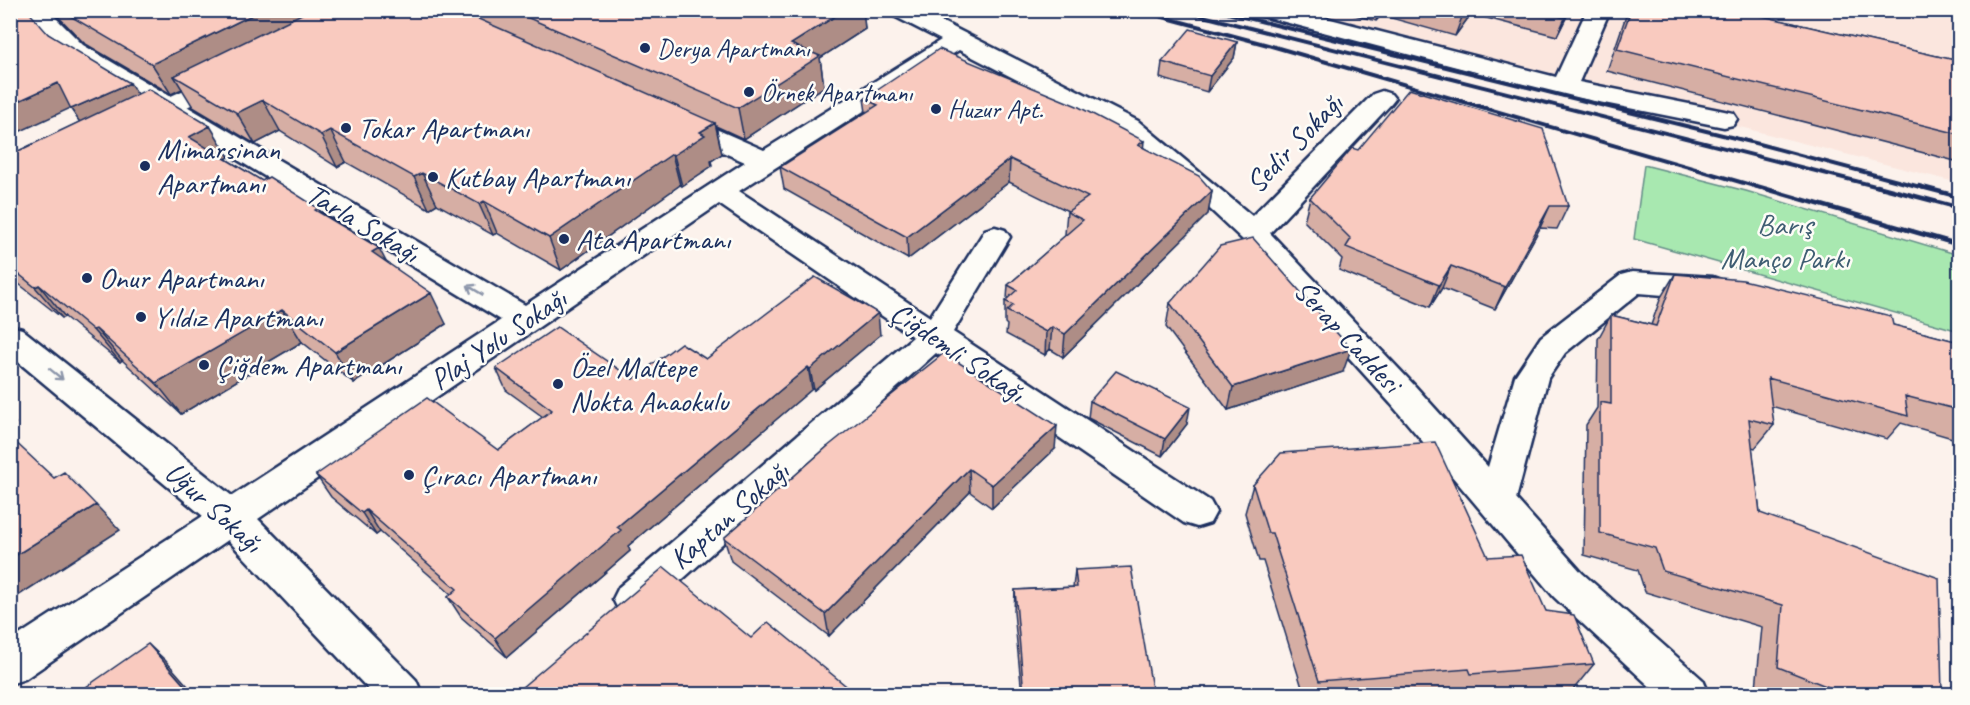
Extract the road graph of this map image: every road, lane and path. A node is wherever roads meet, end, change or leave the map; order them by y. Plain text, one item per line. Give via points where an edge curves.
1 (35, 10) edge
2 (900, 10) edge
3 (1266, 10) edge
4 (1599, 10) edge
5 (959, 39) junction
6 (245, 60) edge
7 (1564, 87) junction
8 (1382, 99) dead end
9 (159, 101) junction
10 (656, 113) edge
11 (1724, 119) dead end
12 (117, 121) edge
13 (766, 161) junction
14 (719, 191) junction
15 (1253, 233) junction
16 (995, 237) dead end
17 (1746, 291) edge
18 (525, 320) junction
19 (935, 336) junction
20 (10, 337) edge
21 (1496, 503) junction
22 (1197, 512) dead end
23 (231, 517) junction
24 (604, 624) edge
25 (10, 665) edge
26 (401, 694) edge
27 (1688, 694) edge

1 - 9 street, Tarla Sokağı via 74,50
2 - 5 street, Serap Caddesi
3 - 7 street
4 - 7 street
5 - 13 street, Plaj Yolu Sokağı
5 - 15 street, Serap Caddesi via 1129,127
6 - 9 street
7 - 11 street
8 - 15 street, Sedir Sokağı
9 - 12 street
18 -> 9 street, Tarla Sokağı
10 - 13 street
13 - 14 street, Plaj Yolu Sokağı
14 - 18 street, Plaj Yolu Sokağı
14 - 19 street, Çiğdemli Sokağı
15 - 21 street, Serap Caddesi via 1404,395
16 - 19 street, Kaptan Sokağı
17 - 21 street via 1632,282 1553,345 1532,376
18 - 23 street, Plaj Yolu Sokağı
19 - 22 street, Çiğdemli Sokağı
19 - 24 street, Kaptan Sokağı
20 -> 23 street, Uğur Sokağı
21 - 27 street, Serap Caddesi via 1568,585
23 - 25 street, Plaj Yolu Sokağı
23 - 26 street, Uğur Sokağı

